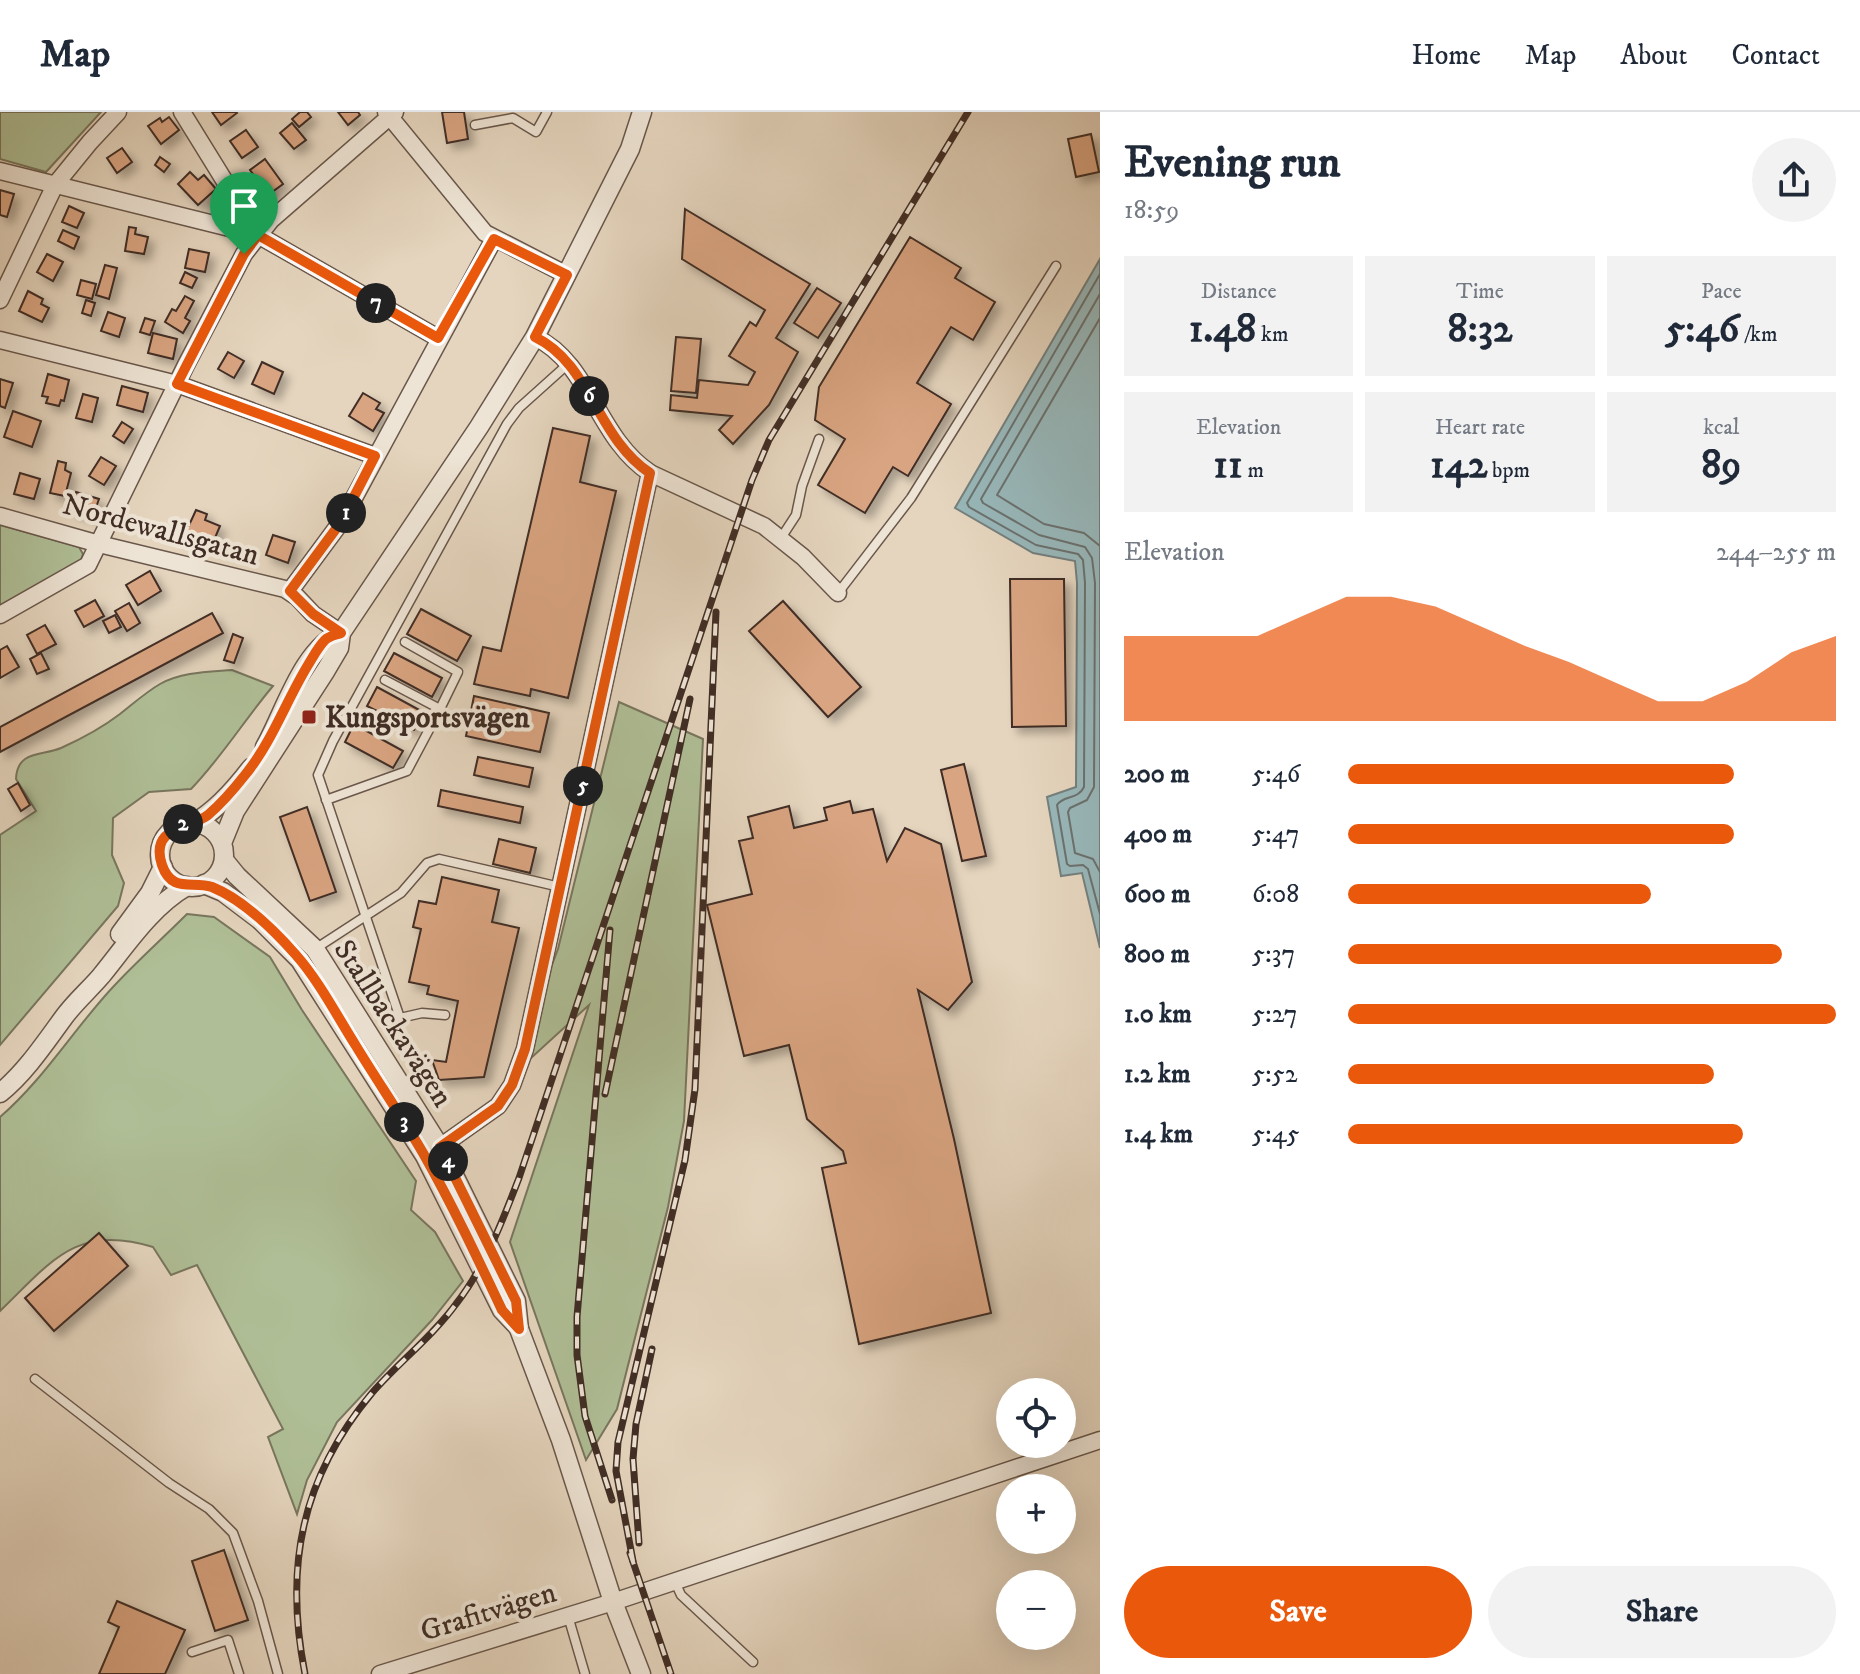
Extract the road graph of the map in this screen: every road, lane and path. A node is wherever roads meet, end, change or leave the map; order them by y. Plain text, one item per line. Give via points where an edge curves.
1 (118, 112) edge
2 (182, 112) edge
3 (547, 112) edge
4 (642, 112) edge
5 (390, 114) edge
6 (475, 125) dead end
7 (0, 171) edge
8 (55, 185) junction
9 (258, 235) junction
10 (494, 239) junction
11 (1056, 266) dead end
12 (567, 275) junction
13 (0, 300) edge
14 (535, 337) junction
15 (438, 338) junction
16 (0, 340) edge
17 (569, 364) junction
18 (177, 384) junction
19 (819, 439) dead end
20 (375, 456) junction
21 (650, 473) junction
22 (0, 516) edge
23 (781, 538) junction
24 (99, 544) junction
25 (290, 591) junction
26 (838, 593) joint
27 (0, 615) edge
28 (341, 633) junction
29 (405, 642) dead end
30 (385, 680) dead end
31 (440, 709) junction
32 (326, 800) junction
33 (194, 823) junction
34 (223, 851) junction
35 (163, 867) junction
36 (195, 885) junction
37 (560, 888) junction
38 (367, 916) junction
39 (308, 955) junction
40 (79, 996) junction
41 (445, 1015) dead end
42 (0, 1093) edge
43 (440, 1147) junction
44 (519, 1329) junction
45 (35, 1379) dead end
46 (1100, 1440) edge
47 (675, 1581) junction
48 (613, 1602) junction
49 (567, 1615) junction
50 (192, 1652) dead end
51 (753, 1662) dead end
52 (239, 1674) edge
53 (278, 1674) edge
54 (380, 1674) edge
55 (585, 1674) edge
56 (641, 1674) edge

1 - 8 street
2 - 9 street
3 - 6 lane via 536,132 513,118
4 - 12 street via 630,149
5 - 9 street
5 - 10 street via 468,216
7 - 8 street
8 - 9 street
8 - 13 street
9 - 15 street
9 - 18 street
10 - 12 street
10 - 15 street
11 - 26 lane via 911,498
12 - 14 street
14 - 17 street
14 - 28 street
15 - 20 street
16 - 18 street
17 - 21 street via 617,443
17 - 32 lane via 519,408 450,526 320,768
18 - 20 street
18 - 24 street
19 - 23 lane via 796,515
20 - 25 street via 341,522
21 - 23 street
21 - 37 street
22 - 24 street, Nordewallsgatan
23 - 26 street
24 - 25 street, Nordewallsgatan
24 - 27 street via 77,573
25 - 28 street, Nordewallsgatan
28 - 33 street via 326,638 311,660 247,774
28 - 34 street via 326,670 235,811
29 - 31 lane via 458,672
30 - 31 lane
31 - 32 lane via 407,771
32 - 38 lane
33 - 34 street via 212,829
33 - 35 street via 167,835 160,853
34 - 36 street via 217,875
34 - 39 street, Stallbackavägen via 237,876
35 - 36 street via 173,880
35 - 40 street via 150,893 88,974
36 - 39 street, Stallbackavägen via 223,892
36 - 40 street via 165,902
37 - 38 lane via 439,859 427,863 401,893
37 - 43 street via 525,1049 512,1085 498,1106
38 - 39 lane
38 - 41 lane via 400,1018
39 - 43 street, Stallbackavägen
39 - 44 street, Stallbackavägen via 425,1156 502,1310
40 - 42 street
43 - 44 street, Stallbackavägen via 516,1301
44 - 48 street, Stallbackavägen
45 - 53 lane via 209,1509 233,1533
46 - 47 street, Grafitvägen
47 - 48 street, Grafitvägen
47 - 51 lane via 681,1595
48 - 49 street, Grafitvägen
48 - 56 street, Stallbackavägen
49 - 54 street, Grafitvägen
49 - 55 lane
50 - 52 lane via 228,1640

